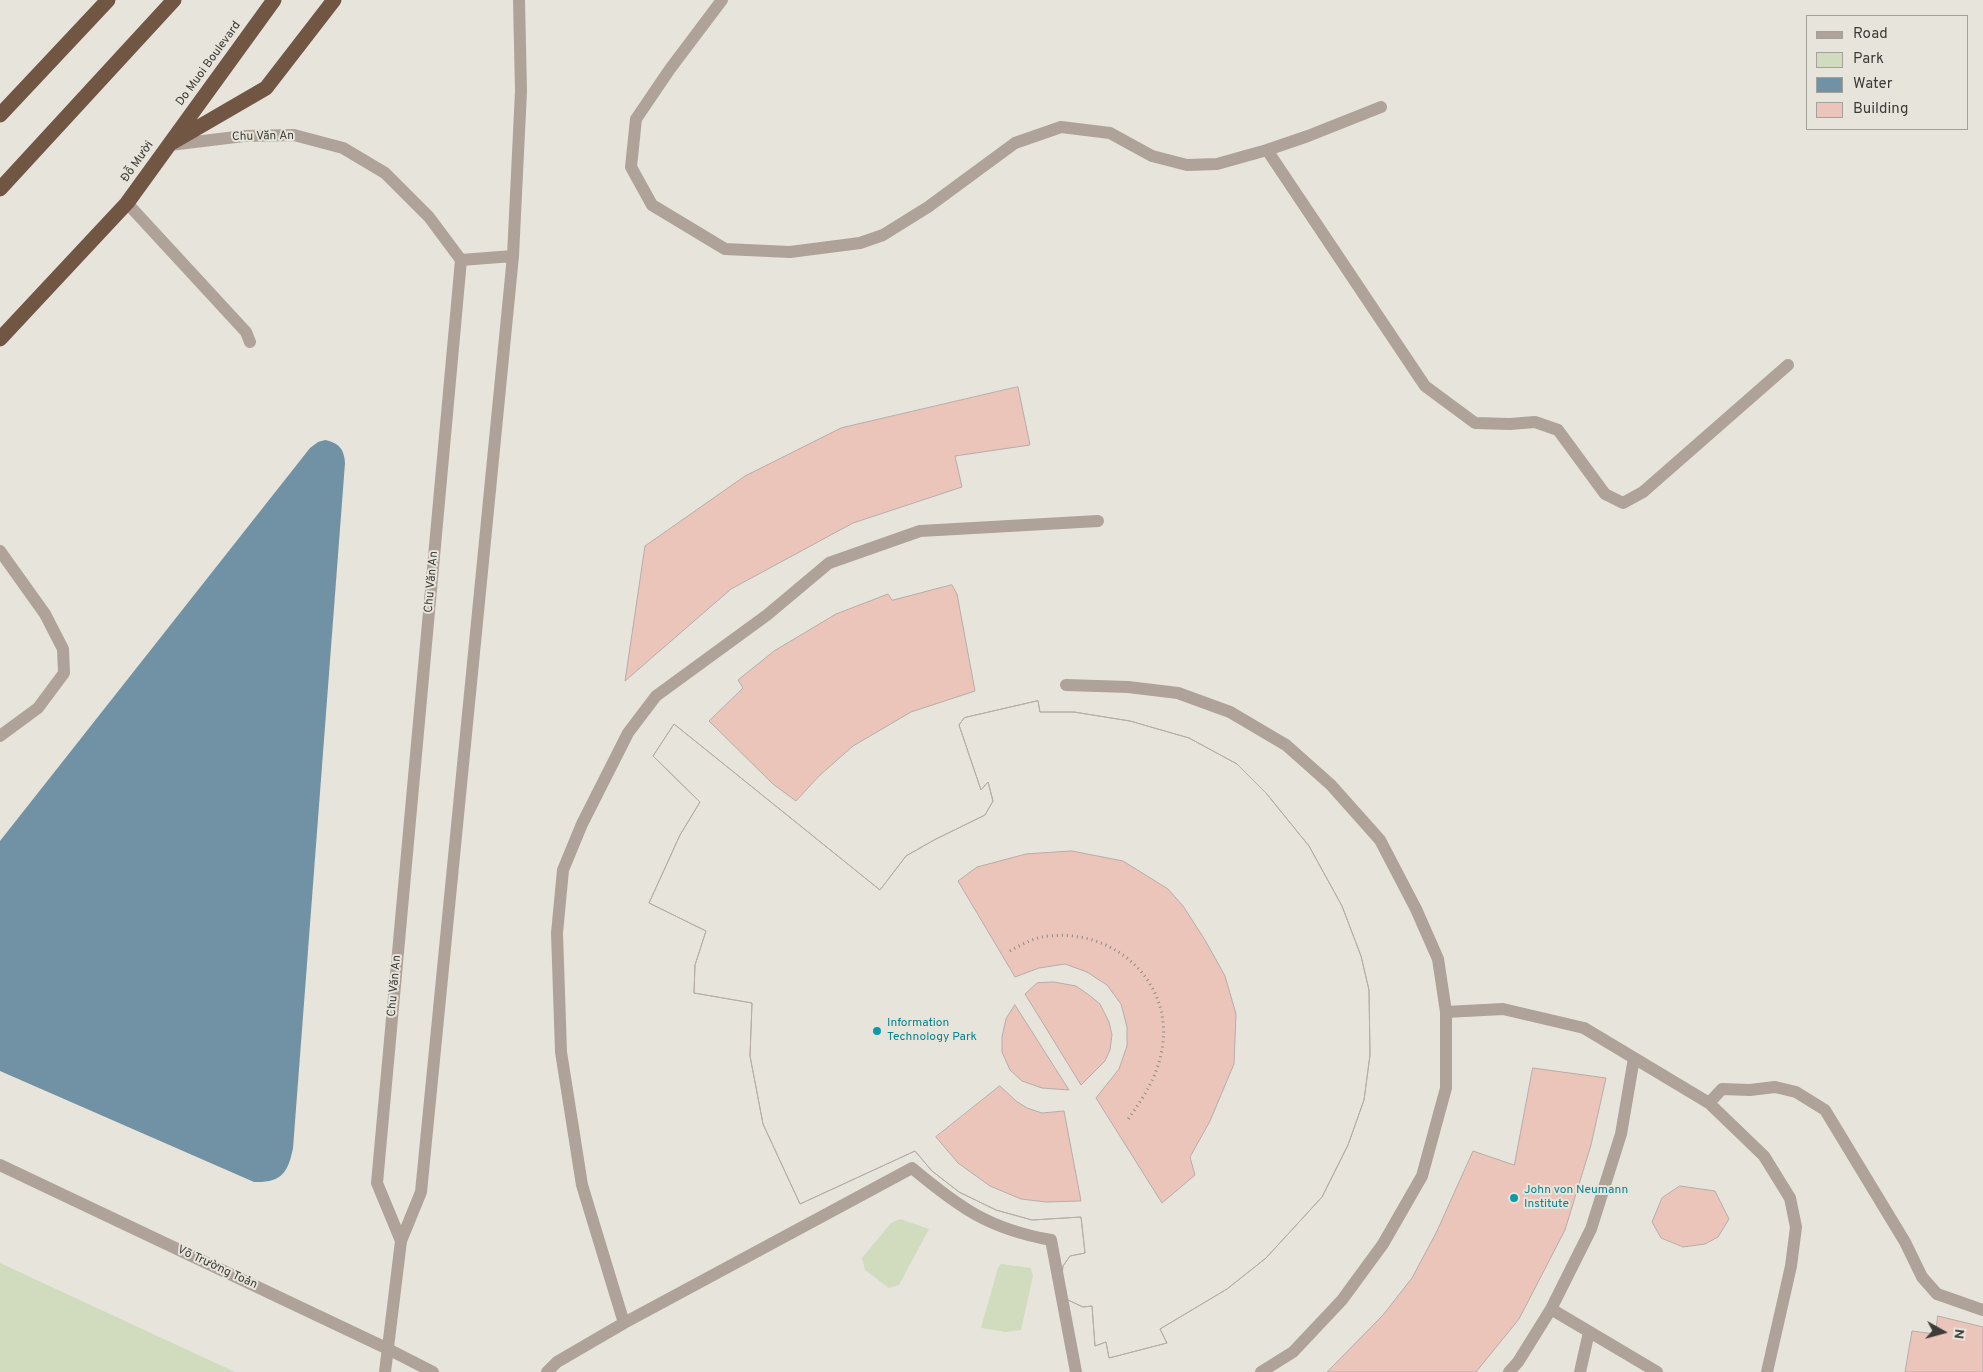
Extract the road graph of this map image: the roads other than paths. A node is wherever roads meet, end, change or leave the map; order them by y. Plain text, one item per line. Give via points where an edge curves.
1 (108, 0) edge
2 (174, 0) edge
3 (274, 0) edge
4 (334, 0) edge
5 (519, 0) edge
6 (722, 0) edge
7 (1381, 107) dead end
8 (0, 115) edge
9 (168, 146) junction
10 (1267, 150) junction
11 (0, 189) edge
12 (128, 203) junction
13 (513, 256) junction
14 (461, 260) junction
15 (0, 339) edge
16 (250, 342) dead end
17 (1788, 365) dead end
18 (1098, 520) dead end
19 (0, 551) edge
20 (1066, 685) dead end
21 (0, 736) edge
22 (1446, 1012) junction
23 (1634, 1058) junction
24 (1709, 1103) junction
25 (0, 1165) edge
26 (401, 1241) junction
27 (1551, 1309) junction
28 (1983, 1310) edge
29 (624, 1323) junction
30 (1589, 1332) junction
31 (386, 1348) junction
32 (1268, 1370) edge
33 (385, 1372) edge
34 (432, 1372) edge
35 (547, 1372) edge
36 (1076, 1372) edge
37 (1509, 1372) edge
38 (1580, 1372) edge
39 (1657, 1372) edge
40 (1767, 1372) edge

1 - 8 highway
2 - 11 highway
3 - 9 highway, Do Muoi Boulevard
4 - 9 highway, Đỗ Mười via 266,88
5 - 13 street via 521,91
6 - 10 street via 636,119 631,167 652,205 725,249 790,252 860,243 883,235 928,207 1015,143 1061,127 1110,133 1152,156 1186,165 1217,164
7 - 10 street
9 - 12 highway, Đỗ Mười
9 - 14 street, Chu Văn An via 244,136 294,135 343,148 385,173 429,217
10 - 17 street via 1425,386 1475,423 1535,422 1558,430 1606,494 1623,502 1643,492
12 - 15 highway, Đỗ Mười
12 - 16 street via 246,332
13 - 14 street
13 - 26 street via 421,1192
14 - 26 street, Chu Văn An via 377,1183
18 - 29 street via 920,532 829,563 767,615 656,696 628,733 582,824 563,870 557,933 561,1052 582,1185
19 - 21 street via 45,614 63,648 64,673 38,708
20 - 22 street via 1128,687 1178,694 1230,712 1286,744 1331,785 1380,840 1416,908 1438,959
22 - 23 street via 1503,1009 1584,1028
22 - 32 street via 1446,1088 1422,1176 1383,1244 1342,1300 1293,1352
23 - 24 street
23 - 27 street via 1620,1134 1591,1229
24 - 28 street via 1722,1089 1775,1087 1796,1092 1825,1110 1905,1242 1922,1277 1937,1294
24 - 40 street via 1764,1156 1790,1198 1796,1226 1791,1266
25 - 31 street, Võ Trường Toản
26 - 31 street
27 - 30 street
27 - 37 street
29 - 35 street via 557,1362
29 - 36 street via 912,1168 972,1214 1024,1235 1051,1240
30 - 38 street
30 - 39 street
31 - 33 street
31 - 34 street, Võ Trường Toản

